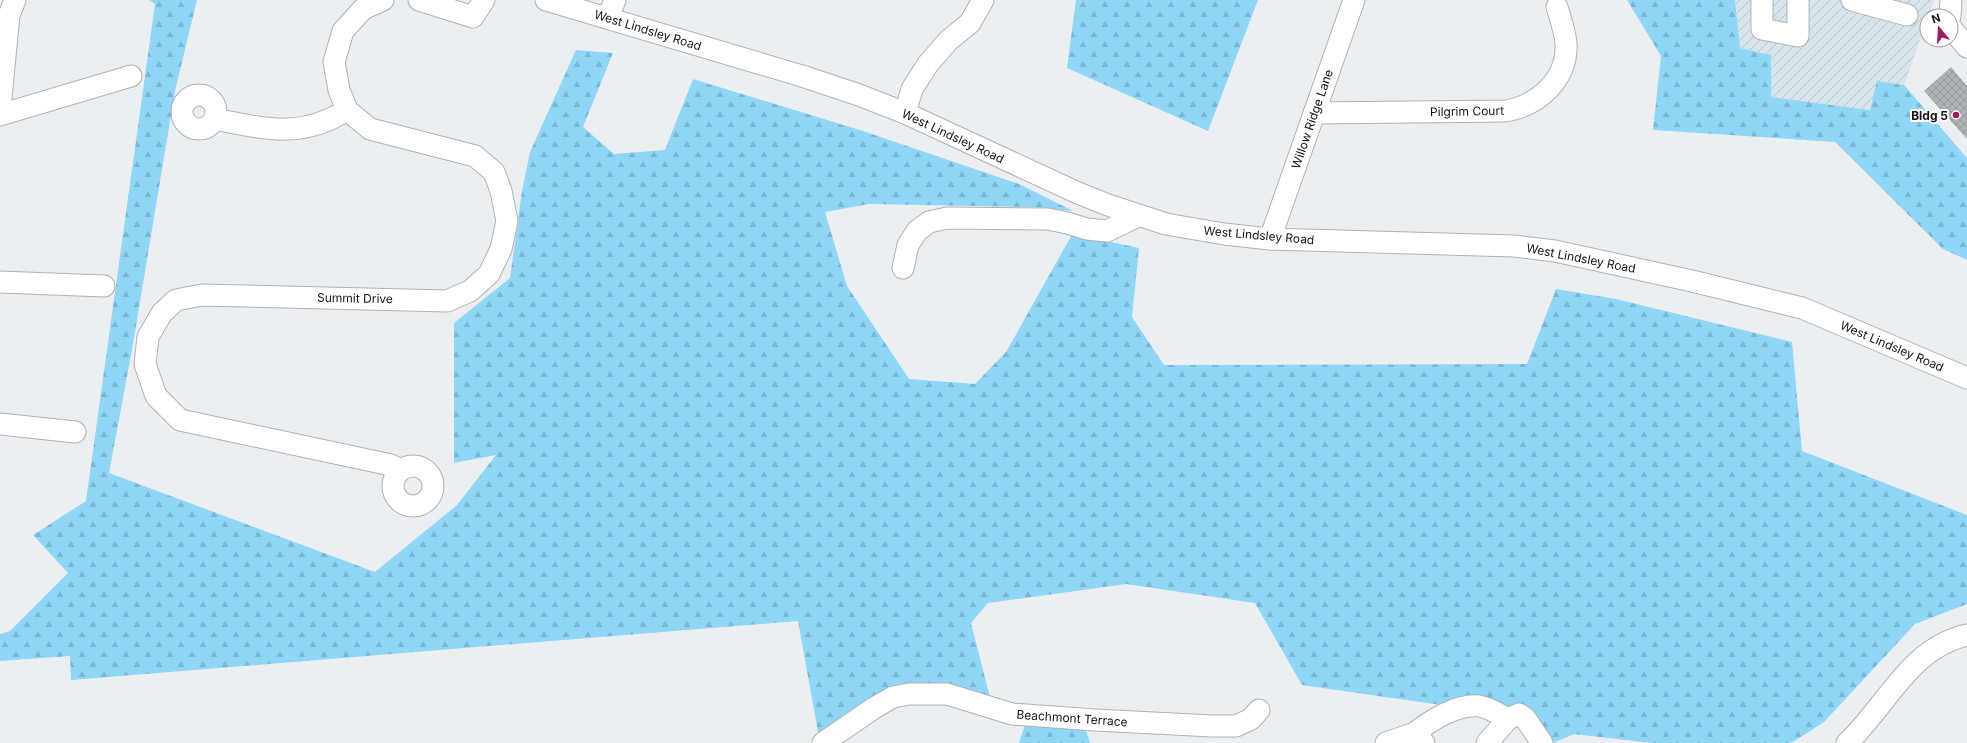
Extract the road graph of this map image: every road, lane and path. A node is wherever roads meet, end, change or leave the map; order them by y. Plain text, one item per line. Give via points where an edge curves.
1 (15, 0) edge
2 (383, 0) edge
3 (419, 0) edge
4 (484, 0) edge
5 (546, 0) edge
6 (983, 0) edge
7 (1354, 0) edge
8 (1762, 0) edge
9 (1798, 0) edge
10 (1852, 0) edge
11 (1557, 7) dead end
12 (612, 9) edge
13 (1908, 15) dead end
14 (1959, 37) edge
15 (1967, 46) edge
16 (131, 76) dead end
17 (0, 108) edge
18 (347, 110) junction
19 (905, 113) junction
20 (1314, 113) junction
21 (0, 115) edge
22 (215, 119) dead end
23 (1138, 216) junction
24 (1270, 238) junction
25 (903, 268) dead end
26 (0, 282) edge
27 (104, 286) dead end
28 (1967, 378) edge
29 (0, 424) edge
30 (75, 432) dead end
31 (400, 470) dead end
32 (1967, 635) edge
33 (1259, 710) dead end
34 (1508, 719) junction
35 (1420, 738) edge
36 (823, 743) edge
37 (1386, 743) edge
38 (1487, 743) edge
39 (1542, 743) edge
40 (1847, 743) edge

1 - 17 street via 9,15
2 - 18 street, Summit Drive via 363,9 343,31 334,62 339,90
3 - 4 street via 473,17
5 - 12 street, West Lindsley Road
6 - 19 street via 970,23 949,40 928,64 912,89
7 - 20 street, Willow Ridge Lane
8 - 9 street via 1762,29 1798,36
10 - 13 street
11 - 20 street, Pilgrim Court via 1566,42 1563,65 1552,86 1527,105 1506,111
12 - 19 street, West Lindsley Road
14 - 15 street
16 - 21 street
18 - 22 street via 332,119 297,129 272,130
18 - 31 street, Summit Drive via 370,129 475,156 494,172 501,190 506,221 501,248 489,274 470,291 447,301 202,295 176,300 162,313 148,337 145,364 156,396 180,420 391,465
19 - 23 street, West Lindsley Road via 1078,194
20 - 24 street, Willow Ridge Lane
23 - 24 street, West Lindsley Road via 1195,230
23 - 25 street via 1107,231 1087,229 1048,219 941,219 929,222 917,231 908,245
24 - 28 street, West Lindsley Road via 1514,246 1555,251 1707,284 1802,308
26 - 27 street
29 - 30 street
32 - 40 street via 1946,642 1915,663 1867,723
33 - 36 street, Beachmont Terrace via 1251,719 1236,726 1212,726 1012,714 947,694 909,694 893,697
34 - 35 street via 1490,709 1478,706 1454,710 1429,721
34 - 38 street
34 - 39 street via 1519,714 1525,718
35 - 37 street

